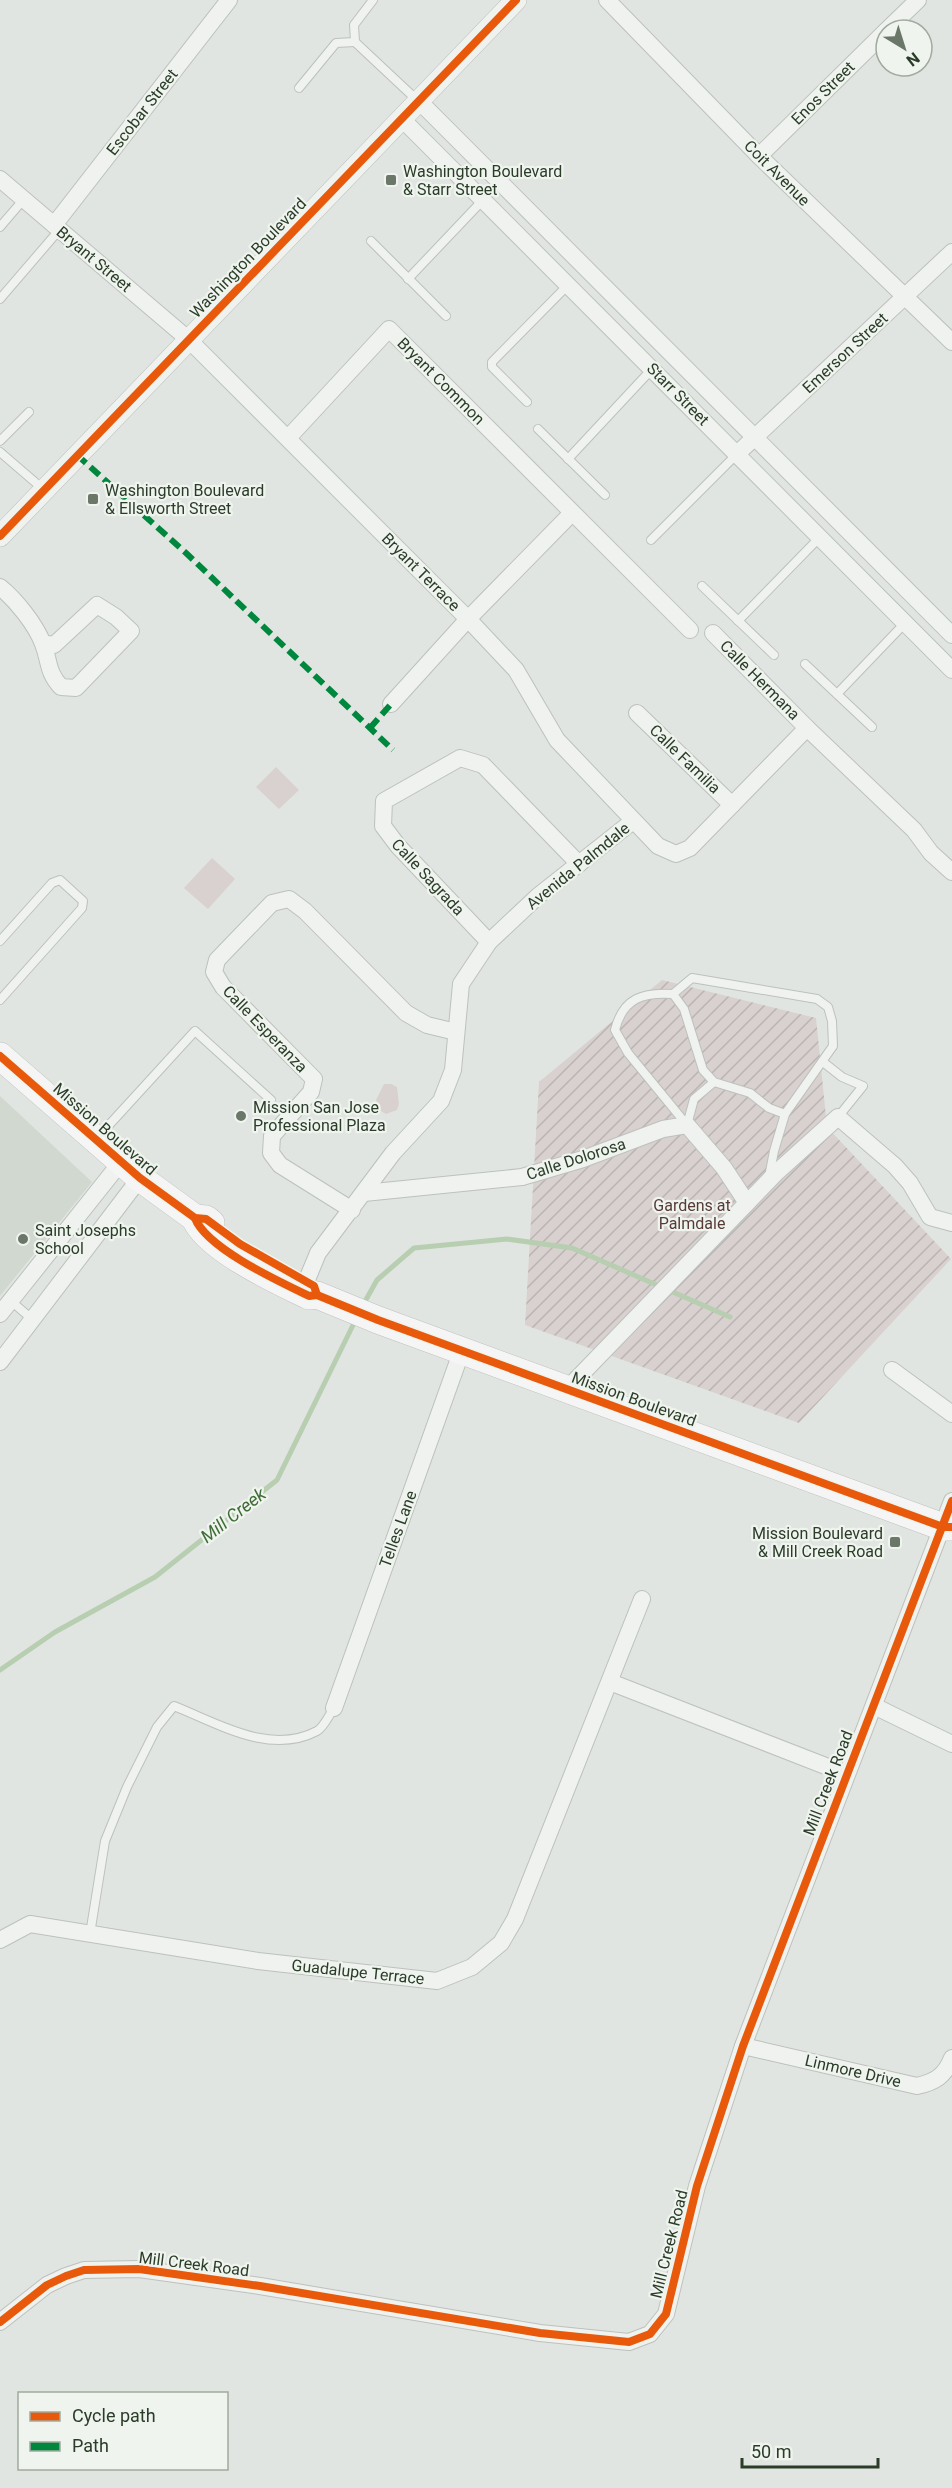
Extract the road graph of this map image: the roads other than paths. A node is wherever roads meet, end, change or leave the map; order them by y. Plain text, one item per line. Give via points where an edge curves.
1 (229, 0) edge
2 (373, 0) edge
3 (516, 0) edge
4 (607, 0) edge
5 (918, 0) edge
6 (900, 18) edge
7 (355, 42) junction
8 (874, 44) edge
9 (299, 88) dead end
10 (420, 102) junction
11 (402, 120) junction
12 (759, 156) junction
13 (0, 179) edge
14 (24, 199) junction
15 (483, 200) junction
16 (0, 227) edge
17 (57, 227) junction
18 (371, 241) dead end
19 (952, 252) edge
20 (408, 279) junction
21 (568, 285) junction
22 (904, 297) junction
23 (0, 299) edge
24 (446, 316) dead end
25 (188, 339) junction
26 (952, 342) edge
27 (652, 369) junction
28 (527, 402) dead end
29 (29, 412) dead end
30 (538, 429) dead end
31 (755, 436) junction
32 (288, 438) junction
33 (0, 441) edge
34 (0, 452) edge
35 (738, 453) junction
36 (568, 459) junction
37 (44, 490) junction
38 (605, 495) dead end
39 (572, 513) junction
40 (0, 536) edge
41 (820, 537) junction
42 (651, 540) dead end
43 (702, 586) dead end
44 (0, 588) edge
45 (468, 619) junction
46 (738, 621) junction
47 (905, 623) junction
48 (690, 630) dead end
49 (712, 633) dead end
50 (952, 635) edge
51 (43, 643) junction
52 (774, 655) dead end
53 (805, 664) dead end
54 (952, 670) edge
55 (837, 694) junction
56 (391, 704) dead end
57 (638, 713) dead end
58 (872, 727) dead end
59 (807, 728) junction
60 (732, 805) junction
61 (633, 821) junction
62 (579, 864) junction
63 (952, 872) edge
64 (0, 941) edge
65 (489, 942) junction
66 (673, 994) junction
67 (0, 1000) edge
68 (456, 1032) junction
69 (0, 1056) edge
70 (823, 1062) junction
71 (714, 1082) junction
72 (271, 1100) dead end
73 (785, 1114) junction
74 (837, 1117) junction
75 (687, 1125) junction
76 (96, 1140) junction
77 (130, 1170) junction
78 (769, 1181) junction
79 (364, 1193) junction
80 (747, 1203) junction
81 (352, 1210) junction
82 (952, 1223) edge
83 (320, 1293) junction
84 (11, 1301) junction
85 (0, 1314) edge
86 (33, 1320) junction
87 (462, 1350) junction
88 (0, 1362) edge
89 (892, 1370) dead end
90 (567, 1389) junction
91 (952, 1414) edge
92 (952, 1501) edge
93 (949, 1531) edge
94 (642, 1599) dead end
95 (610, 1682) junction
96 (874, 1706) junction
97 (333, 1708) joint
98 (952, 1744) edge
99 (846, 1774) junction
100 (90, 1934) junction
101 (0, 1940) edge
102 (743, 2046) junction
103 (952, 2058) edge
104 (0, 2322) edge

1 - 17 street, Escobar Street
2 - 7 lane via 354,24
3 - 10 street, Washington Boulevard
4 - 12 street, Coit Avenue
5 - 6 street, Enos Street
7 - 9 lane via 336,43
7 - 10 lane
8 - 12 street, Enos Street
10 - 11 street, Washington Boulevard
10 - 31 street, Starr Street
11 - 15 street, Starr Street
11 - 25 street, Washington Boulevard
12 - 22 street, Coit Avenue
13 - 14 street, Bryant Street
14 - 16 lane
14 - 17 street, Bryant Street
15 - 20 lane
15 - 21 street, Starr Street
17 - 23 lane
17 - 25 street, Bryant Street
18 - 20 lane
19 - 22 street, Emerson Street
20 - 24 lane
21 - 27 street, Starr Street
21 - 28 lane via 492,362 492,368
22 - 26 street, Coit Avenue
22 - 31 street, Emerson Street
25 - 32 street, Bryant Terrace
25 - 37 street, Washington Boulevard
27 - 35 street, Starr Street
27 - 36 lane
29 - 33 lane
30 - 36 lane
31 - 35 street, Emerson Street
31 - 50 street, Starr Street
32 - 39 street, Bryant Common via 389,329
32 - 45 street, Bryant Terrace
34 - 37 lane
35 - 41 street, Starr Street
35 - 42 lane
36 - 38 lane
37 - 40 street, Washington Boulevard
39 - 45 street
39 - 48 street, Bryant Common
41 - 46 lane
41 - 47 street, Starr Street
43 - 46 lane
44 - 51 street via 16,600
45 - 56 street
45 - 61 street, Bryant Terrace via 516,670 557,740
46 - 52 lane
47 - 54 street, Starr Street
47 - 55 lane
49 - 59 street, Calle Hermana
51 - 51 street via 52,677 61,687 76,688 131,631 97,605 54,645
53 - 55 lane
55 - 58 lane
57 - 60 street, Calle Familia
59 - 60 street, Avenida Palmdale
59 - 63 street via 914,830
60 - 61 street, Avenida Palmdale via 690,848 676,854 658,846
61 - 62 street, Avenida Palmdale
62 - 65 street, Avenida Palmdale
62 - 65 street, Calle Sagrada via 483,765 460,758 384,801 383,826
64 - 67 lane via 52,883 60,880 83,901 82,908
65 - 68 street, Avenida Palmdale via 461,984
66 - 70 lane via 692,978 817,999 828,1007 832,1021 833,1046
66 - 71 lane via 684,1010 703,1070
66 - 75 lane via 650,992 634,999 618,1017 615,1030 628,1053
68 - 79 street, Avenida Palmdale via 453,1070 441,1101 393,1153
68 - 81 street, Calle Esperanza via 427,1025 406,1013 289,899 272,903 218,960 214,972 223,987 314,1079 311,1092 272,1136 271,1153 280,1165
69 - 76 main road, Mission Boulevard
70 - 73 lane
70 - 74 lane via 842,1077 863,1086
71 - 73 lane via 750,1093
71 - 75 lane via 694,1099
72 - 76 lane via 195,1032
73 - 78 lane
74 - 78 street
74 - 82 street via 895,1166 930,1217
75 - 79 street, Calle Dolorosa via 522,1177
75 - 80 street via 724,1168
76 - 77 main road, Mission Boulevard
77 - 83 main road, Mission Boulevard via 195,1218 198,1228 237,1257 309,1296
77 - 84 street
77 - 86 street
78 - 80 street
79 - 81 street, Avenida Palmdale
80 - 90 street
81 - 83 street, Avenida Palmdale via 318,1252
83 - 87 main road, Mission Boulevard via 378,1320
84 - 85 street
84 - 86 lane
86 - 88 street
87 - 90 main road, Mission Boulevard
87 - 97 street, Telles Lane
89 - 91 street
90 - 93 main road, Mission Boulevard
92 - 93 street
93 - 96 street, Mill Creek Road
94 - 95 street, Guadalupe Terrace
95 - 99 street
95 - 100 street, Guadalupe Terrace via 515,1919 501,1943 472,1967 437,1981 258,1961
96 - 98 street
96 - 99 street, Mill Creek Road
97 - 100 lane via 319,1730 294,1738 255,1739 174,1706 147,1747 105,1841
99 - 102 street, Mill Creek Road
100 - 101 street, Guadalupe Terrace via 30,1924
102 - 103 street, Linmore Drive via 917,2086 934,2082
102 - 104 street, Mill Creek Road via 697,2186 666,2314 651,2334 629,2342 561,2335 139,2269 84,2270 66,2276 46,2285

